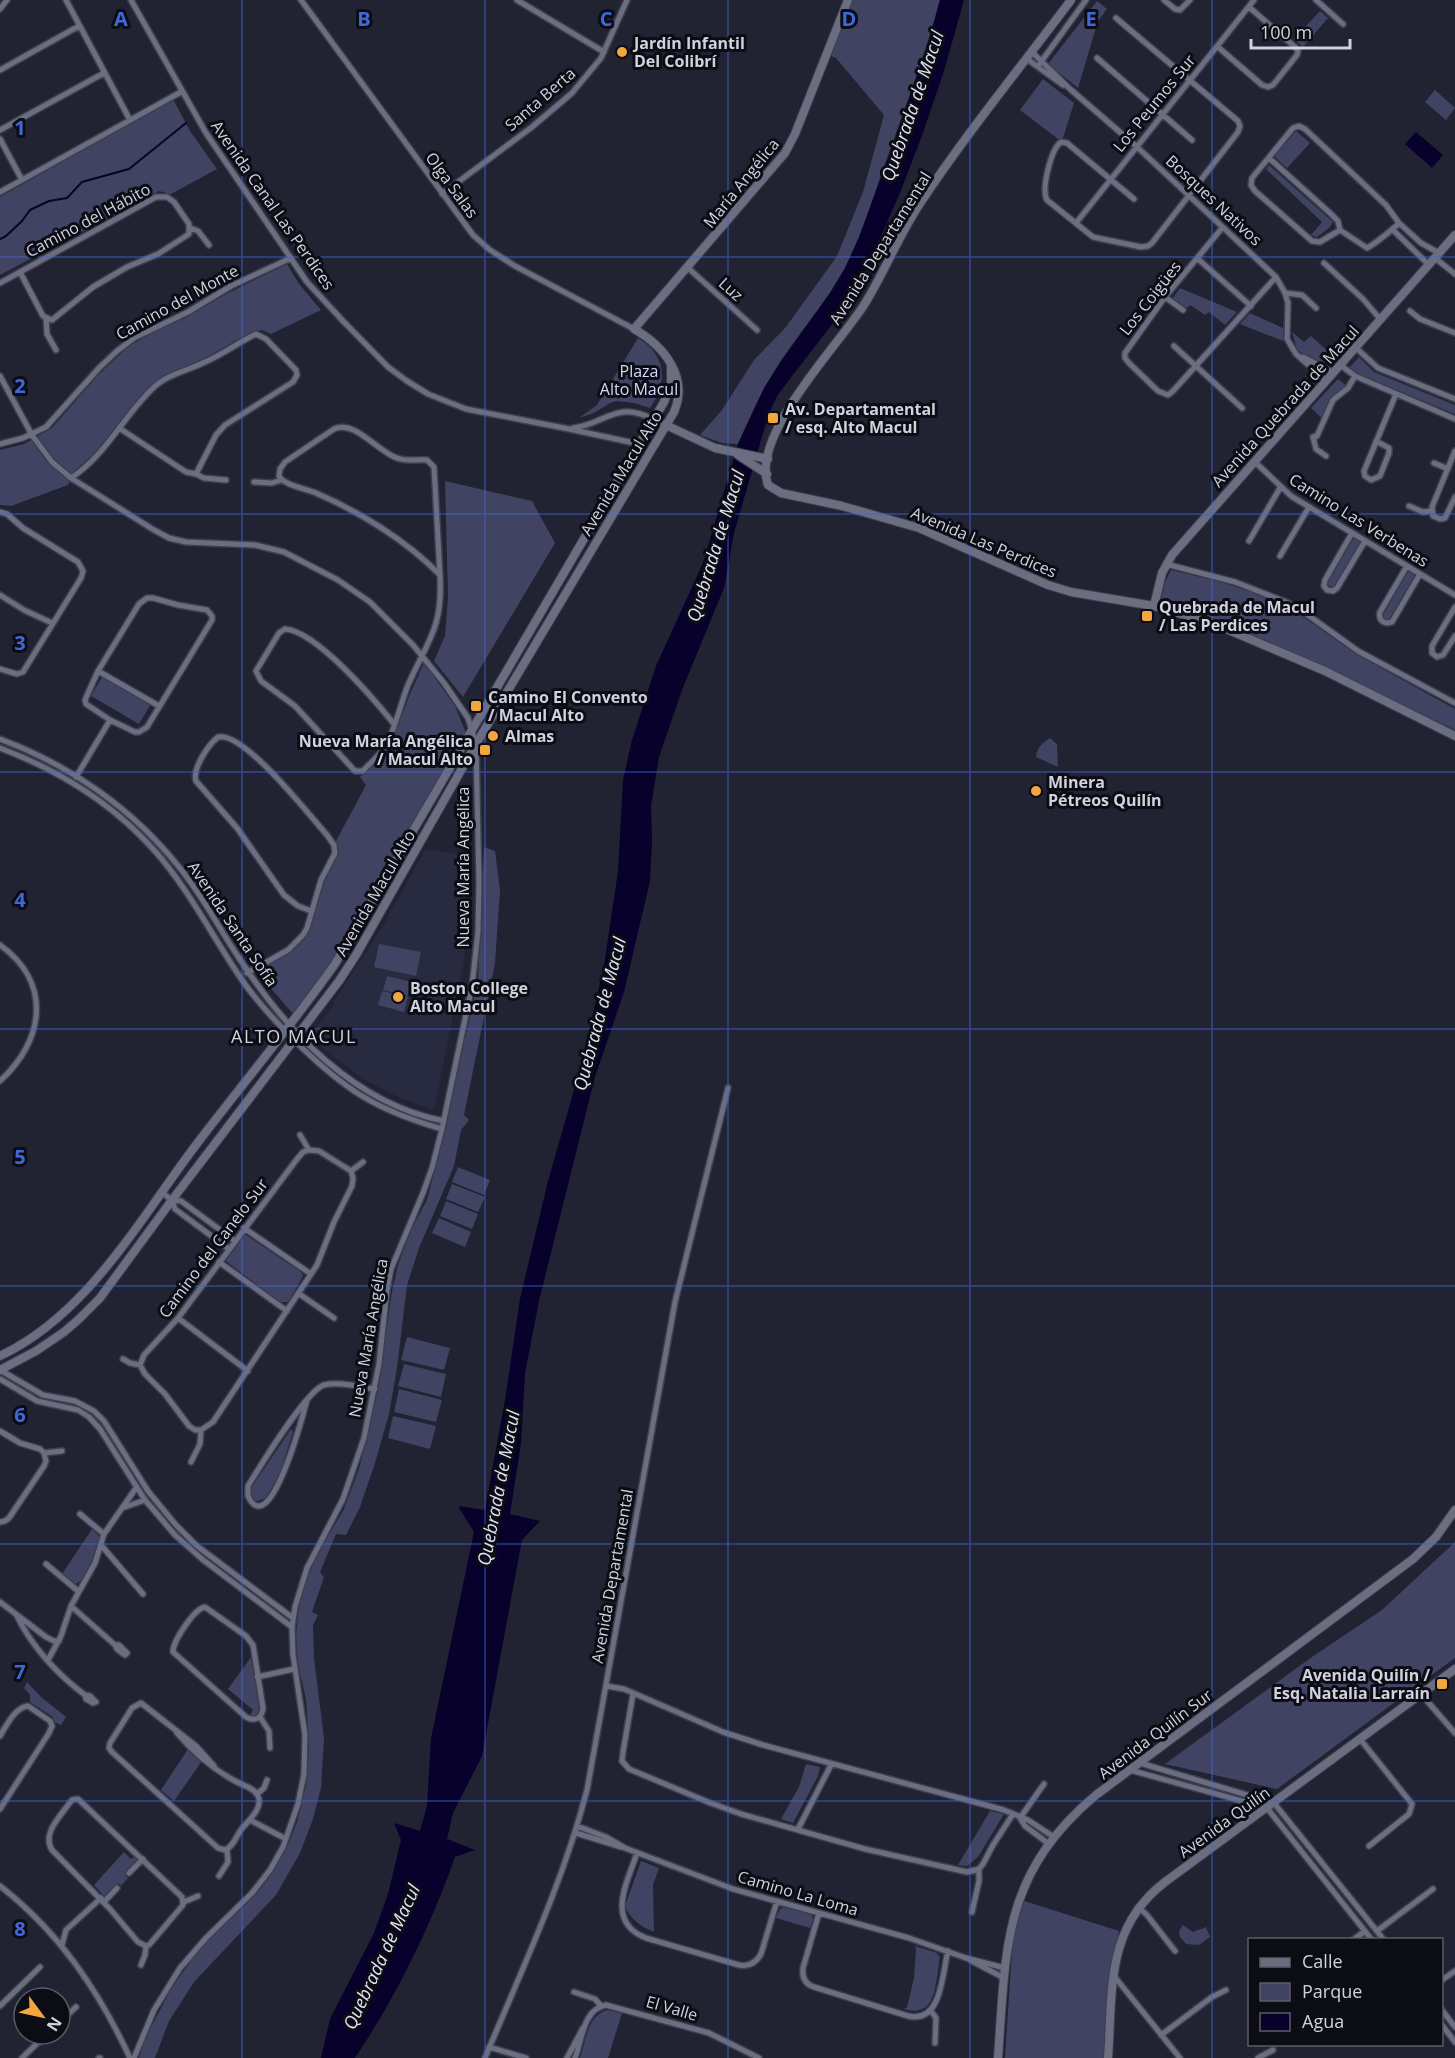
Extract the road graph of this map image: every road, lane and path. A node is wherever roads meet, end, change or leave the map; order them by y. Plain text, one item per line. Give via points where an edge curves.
1 (8, 0) edge
2 (66, 0) edge
3 (131, 0) edge
4 (301, 0) edge
5 (517, 0) edge
6 (627, 0) edge
7 (848, 0) edge
8 (1071, 0) edge
9 (1086, 0) edge
10 (1164, 0) edge
11 (1190, 0) edge
12 (1254, 0) edge
13 (1316, 0) edge
14 (1249, 7) junction
15 (0, 9) edge
16 (1116, 18) dead end
17 (1343, 24) dead end
18 (79, 26) junction
19 (1218, 47) junction
20 (604, 52) junction
21 (1030, 55) junction
22 (1097, 58) dead end
23 (1042, 60) junction
24 (1038, 66) junction
25 (0, 70) edge
26 (104, 73) junction
27 (1190, 80) junction
28 (1070, 89) junction
29 (181, 92) junction
30 (1162, 115) junction
31 (130, 120) junction
32 (0, 130) edge
33 (0, 139) edge
34 (1192, 140) dead end
35 (1136, 146) junction
36 (1269, 158) junction
37 (1110, 179) junction
38 (22, 180) junction
39 (0, 192) edge
40 (442, 194) junction
41 (1189, 196) junction
42 (1134, 200) dead end
43 (1076, 223) junction
44 (1399, 223) junction
45 (190, 228) junction
46 (1222, 228) junction
47 (1340, 230) junction
48 (1393, 230) junction
49 (1455, 235) edge
50 (209, 245) dead end
51 (291, 258) junction
52 (1434, 258) junction
53 (1198, 259) junction
54 (1324, 262) dead end
55 (687, 267) junction
56 (20, 272) junction
57 (1455, 274) edge
58 (1276, 277) junction
59 (0, 283) edge
60 (1286, 293) junction
61 (1165, 297) junction
62 (1251, 306) junction
63 (1316, 308) dead end
64 (1182, 310) dead end
65 (1410, 311) dead end
66 (46, 318) junction
67 (1380, 319) junction
68 (634, 329) junction
69 (757, 330) dead end
70 (1455, 333) edge
71 (1174, 346) dead end
72 (1355, 347) junction
73 (56, 350) dead end
74 (1296, 354) junction
75 (671, 364) junction
76 (1339, 364) junction
77 (1196, 365) junction
78 (1332, 372) junction
79 (0, 376) edge
80 (1355, 376) junction
81 (1325, 380) junction
82 (1396, 394) junction
83 (1455, 399) edge
84 (1242, 408) dead end
85 (653, 419) junction
86 (1455, 419) edge
87 (666, 425) junction
88 (119, 428) junction
89 (569, 429) junction
90 (32, 435) junction
91 (1376, 441) junction
92 (0, 444) edge
93 (639, 444) junction
94 (1455, 451) edge
95 (1326, 456) dead end
96 (768, 459) junction
97 (757, 461) junction
98 (1254, 461) junction
99 (1434, 463) dead end
100 (1447, 470) junction
101 (196, 474) junction
102 (766, 474) junction
103 (1455, 474) edge
104 (71, 478) junction
105 (226, 480) dead end
106 (282, 480) junction
107 (254, 482) dead end
108 (1280, 488) junction
109 (1455, 497) edge
110 (1409, 506) dead end
111 (1309, 507) junction
112 (1431, 511) junction
113 (0, 512) edge
114 (1352, 533) junction
115 (1249, 541) dead end
116 (1365, 541) junction
117 (1280, 555) dead end
118 (1166, 564) junction
119 (1407, 566) junction
120 (1420, 574) junction
121 (440, 575) junction
122 (0, 595) edge
123 (1455, 595) edge
124 (1154, 606) junction
125 (1455, 607) edge
126 (52, 623) junction
127 (1455, 636) edge
128 (423, 657) junction
129 (0, 669) edge
130 (98, 671) junction
131 (1455, 702) edge
132 (159, 706) junction
133 (110, 720) junction
134 (394, 724) junction
135 (472, 729) junction
136 (1455, 736) edge
137 (0, 739) edge
138 (476, 744) junction
139 (0, 748) edge
140 (77, 776) junction
141 (73, 783) junction
142 (311, 911) junction
143 (0, 945) edge
144 (248, 972) junction
145 (240, 977) junction
146 (287, 1028) junction
147 (297, 1037) junction
148 (0, 1081) edge
149 (728, 1088) dead end
150 (444, 1121) junction
151 (442, 1129) junction
152 (300, 1135) dead end
153 (309, 1150) junction
154 (363, 1162) dead end
155 (351, 1172) junction
156 (161, 1192) junction
157 (171, 1200) junction
158 (244, 1228) junction
159 (235, 1241) junction
160 (229, 1249) junction
161 (219, 1262) junction
162 (311, 1274) junction
163 (298, 1293) junction
164 (286, 1311) junction
165 (178, 1318) junction
166 (334, 1318) dead end
167 (0, 1356) edge
168 (123, 1359) dead end
169 (140, 1365) junction
170 (0, 1370) edge
171 (248, 1371) junction
172 (0, 1379) edge
173 (375, 1389) junction
174 (307, 1400) junction
175 (0, 1431) edge
176 (201, 1431) junction
177 (62, 1451) dead end
178 (44, 1453) junction
179 (190, 1462) dead end
180 (136, 1488) junction
181 (145, 1500) junction
182 (124, 1508) junction
183 (1455, 1510) edge
184 (80, 1514) dead end
185 (0, 1522) edge
186 (104, 1534) junction
187 (101, 1545) junction
188 (46, 1564) dead end
189 (78, 1591) junction
190 (143, 1594) dead end
191 (0, 1602) edge
192 (71, 1606) junction
193 (17, 1616) junction
194 (293, 1618) junction
195 (292, 1628) junction
196 (59, 1641) junction
197 (115, 1645) dead end
198 (48, 1660) junction
199 (294, 1669) junction
200 (1455, 1669) edge
201 (257, 1677) junction
202 (606, 1686) junction
203 (633, 1694) junction
204 (1421, 1694) junction
205 (85, 1695) dead end
206 (260, 1717) junction
207 (1455, 1732) edge
208 (0, 1736) edge
209 (1360, 1739) junction
210 (270, 1748) dead end
211 (1140, 1763) junction
212 (831, 1765) junction
213 (1130, 1770) junction
214 (267, 1780) dead end
215 (1044, 1784) dead end
216 (257, 1794) junction
217 (1274, 1803) junction
218 (1267, 1808) junction
219 (0, 1809) edge
220 (1013, 1814) junction
221 (1020, 1818) junction
222 (250, 1820) junction
223 (577, 1826) junction
224 (798, 1829) junction
225 (576, 1833) junction
226 (286, 1839) junction
227 (1051, 1840) junction
228 (1369, 1846) dead end
229 (625, 1848) junction
230 (227, 1850) junction
231 (637, 1853) junction
232 (142, 1858) junction
233 (979, 1869) junction
234 (129, 1873) dead end
235 (219, 1876) dead end
236 (0, 1887) edge
237 (117, 1888) dead end
238 (1433, 1889) dead end
239 (198, 1896) dead end
240 (102, 1900) junction
241 (777, 1901) junction
242 (184, 1902) junction
243 (1138, 1907) junction
244 (972, 1912) dead end
245 (819, 1913) junction
246 (66, 1930) junction
247 (1365, 1931) junction
248 (1377, 1931) junction
249 (50, 1933) junction
250 (1356, 1938) edge
251 (1370, 1938) edge
252 (1382, 1938) edge
253 (62, 1946) junction
254 (146, 1946) junction
255 (948, 1951) junction
256 (1175, 1951) dead end
257 (966, 1958) junction
258 (141, 1965) dead end
259 (40, 1967) dead end
260 (1005, 1968) junction
261 (1114, 1976) junction
262 (1004, 1978) junction
263 (1226, 1990) dead end
264 (574, 1992) dead end
265 (0, 2006) edge
266 (601, 2006) junction
267 (76, 2007) dead end
268 (72, 2011) edge
269 (931, 2011) junction
270 (1443, 2011) edge
271 (1443, 2026) edge
272 (1455, 2026) edge
273 (584, 2027) junction
274 (1161, 2035) junction
275 (1455, 2042) edge
276 (935, 2043) dead end
277 (34, 2046) edge
278 (489, 2048) junction
279 (1273, 2050) dead end
280 (22, 2058) edge
281 (132, 2058) edge
282 (484, 2058) edge
283 (526, 2058) edge
284 (567, 2058) edge
285 (575, 2058) edge
286 (759, 2058) edge
287 (998, 2058) edge
288 (1108, 2058) edge
289 (1180, 2058) edge
290 (1258, 2058) edge

1 - 15 street
2 - 18 street
3 - 29 street, Avenida Canal Las Perdices
4 - 40 street, Olga Salas
5 - 20 street
6 - 20 street, Santa Berta
7 - 55 street, María Angélica via 785,153
8 - 21 street, Avenida Departamental
9 - 23 street
10 - 11 street via 1177,10
12 - 14 street, Los Peumos Sur
13 - 17 street
14 - 19 street, Los Peumos Sur
14 - 19 street via 1298,51 1273,85 1262,85
16 - 27 street
18 - 25 street
18 - 26 street
19 - 27 street, Los Peumos Sur
20 - 40 street, Santa Berta via 563,101
21 - 23 street, Bosques Nativos
21 - 24 street, Bosques Nativos
21 - 96 street, Avenida Departamental via 911,217 864,305 782,418
22 - 30 street
23 - 24 street
23 - 28 street, Bosques Nativos
24 - 28 street, Bosques Nativos
26 - 31 street
26 - 32 street
27 - 30 street, Los Peumos Sur
27 - 41 street via 1240,126
28 - 35 street, Bosques Nativos
29 - 31 street
29 - 51 street, Avenida Canal Las Perdices
30 - 34 street
30 - 35 street, Los Peumos Sur
31 - 38 street
33 - 38 street
35 - 37 street, Los Peumos Sur
35 - 41 street, Bosques Nativos
36 - 44 street via 1293,128 1302,127 1386,205
36 - 47 street via 1338,221
36 - 47 street via 1252,178 1255,191 1312,241 1320,242
37 - 42 street
37 - 43 street, Los Peumos Sur
37 - 43 street via 1070,145 1061,142 1053,153 1044,192 1047,200
38 - 39 street
40 - 68 street, Olga Salas via 467,228 490,250
41 - 43 street via 1148,246 1093,237
41 - 46 street, Bosques Nativos
44 - 48 street
44 - 52 street
45 - 50 street, Camino del Hábito via 198,231
45 - 56 street, Camino del Hábito via 172,200 160,196
45 - 66 street via 186,236 158,254 93,287 55,319
46 - 53 street, Los Coigües
46 - 58 street, Bosques Nativos
47 - 48 street via 1367,248
48 - 52 street
49 - 52 street, Avenida Quebrada de Macul
51 - 89 street, Avenida Canal Las Perdices via 343,321 388,367 417,388 466,409
51 - 90 street, Camino del Monte via 134,338 99,368 54,420
52 - 57 street
52 - 67 street, Avenida Quebrada de Macul
53 - 61 street, Los Coigües
53 - 62 street
54 - 67 street
55 - 68 street, María Angélica
55 - 69 street, Luz
56 - 59 street, Camino del Hábito
56 - 66 street, Camino del Hábito
58 - 60 street, Bosques Nativos
58 - 62 street, Los Coigües
60 - 63 street via 1302,295
60 - 74 street, Bosques Nativos via 1287,339
61 - 64 street
61 - 77 street, Los Coigües via 1128,347 1125,358 1158,391 1168,394
62 - 77 street, Los Coigües
65 - 70 street via 1420,320
66 - 73 street, Camino del Hábito via 47,334
67 - 72 street, Avenida Quebrada de Macul
68 - 75 street, Avenida Macul Alto via 658,347
71 - 77 street
72 - 76 street, Avenida Quebrada de Macul
72 - 83 street via 1378,368
74 - 78 street
74 - 81 street
75 - 85 street, Avenida Macul Alto via 670,389
75 - 87 street, Avenida Macul Alto via 678,379 678,395
76 - 78 street, Avenida Quebrada de Macul
76 - 80 street
77 - 84 street
78 - 81 street, Avenida Quebrada de Macul
79 - 90 street, Nueva María Angélica
80 - 82 street
80 - 95 street via 1333,400 1313,438 1316,449
81 - 98 street, Avenida Quebrada de Macul
82 - 86 street
82 - 91 street
85 - 87 street, Avenida Canal Las Perdices
85 - 89 street, Avenida Canal Las Perdices via 621,411
85 - 93 street, Avenida Macul Alto
87 - 97 street, Avenida Canal Las Perdices via 704,444
87 - 138 street, Avenida Macul Alto
88 - 101 street via 186,472
88 - 101 street via 164,380 256,334 262,336 296,370 296,378 220,430
88 - 104 street via 93,460
89 - 93 street, Avenida Canal Las Perdices
90 - 92 street, Camino del Monte
90 - 104 street, Nueva María Angélica via 52,462
91 - 91 street via 1364,471 1371,480 1380,476 1389,453 1386,445
93 - 135 street, Avenida Macul Alto
94 - 100 street
96 - 97 street
96 - 102 street
97 - 102 street, Avenida Las Perdices
98 - 108 street, Camino Las Verbenas
98 - 118 street, Avenida Quebrada de Macul
99 - 100 street
100 - 103 street
100 - 112 street
101 - 105 street
102 - 124 street, Avenida Las Perdices via 768,485 781,493 902,522 1048,585
104 - 128 street, Nueva María Angélica via 170,538 265,546 303,560 370,602
106 - 107 street
106 - 121 street via 355,513 404,545
106 - 121 street via 279,471 285,462 342,426 397,458 426,460 434,467
108 - 111 street, Camino Las Verbenas
108 - 115 street
109 - 112 street via 1445,518 1437,519
110 - 112 street
111 - 114 street, Camino Las Verbenas
111 - 117 street
113 - 126 street via 83,568 81,578
114 - 116 street, Camino Las Verbenas
114 - 116 street via 1325,580 1327,590 1337,588
116 - 119 street, Camino Las Verbenas
118 - 124 street, Avenida Quebrada de Macul
118 - 131 street via 1235,582 1286,602 1358,651
119 - 120 street, Camino Las Verbenas
119 - 120 street via 1380,612 1382,621 1392,622
120 - 123 street, Camino Las Verbenas
121 - 128 street via 438,620
122 - 126 street
124 - 136 street, Avenida Las Perdices via 1212,623 1325,671
125 - 127 street via 1432,646 1432,653 1437,657 1443,655
126 - 129 street via 23,672
128 - 134 street
128 - 135 street, Nueva María Angélica via 454,697
130 - 132 street
130 - 132 street via 139,604 147,598 207,610 212,616 210,625
130 - 133 street via 85,700
132 - 133 street via 147,727 139,732
133 - 140 street
134 - 134 street via 341,665 293,631 285,629 279,633 258,667 261,681 295,706 355,771 363,771 382,752
135 - 138 street, Nueva María Angélica
135 - 146 street, Avenida Macul Alto via 335,964
137 - 140 street, Avenida Santa Sofía
138 - 147 street, Avenida Macul Alto via 356,955
138 - 150 street, Nueva María Angélica via 476,958
139 - 141 street, Avenida Santa Sofía
140 - 141 street
140 - 144 street, Avenida Santa Sofía via 125,811 168,853 200,894
141 - 145 street, Avenida Santa Sofía via 115,813 153,848 185,890
142 - 142 street via 335,853 334,845 262,762 228,737 218,737 196,771 196,782 249,843 284,895
142 - 144 street via 307,928 294,945
143 - 148 street via 26,972 33,988 36,1015 27,1048
144 - 145 street
144 - 146 street, Avenida Santa Sofía
145 - 146 street, Avenida Santa Sofía via 265,1010
146 - 147 street, Avenida Santa Sofía
146 - 156 street, Avenida Macul Alto
147 - 150 street, Avenida Santa Sofía via 372,1094 397,1107
147 - 151 street, Avenida Santa Sofía via 327,1072 358,1095 393,1113
147 - 157 street, Avenida Macul Alto
149 - 202 street, Avenida Departamental via 675,1302
150 - 151 street, Nueva María Angélica
151 - 173 street, Nueva María Angélica via 423,1193 391,1269
152 - 153 street
153 - 155 street via 319,1151
153 - 158 street, Camino del Canelo Sur via 297,1159
154 - 155 street
155 - 162 street via 352,1186
156 - 157 street
156 - 167 street, Avenida Macul Alto via 78,1300 35,1336
157 - 159 street via 181,1201
157 - 160 street via 175,1209
157 - 170 street, Avenida Macul Alto via 106,1290 79,1319
158 - 159 street, Camino del Canelo Sur
158 - 162 street
159 - 160 street, Camino del Canelo Sur
160 - 161 street, Camino del Canelo Sur
161 - 164 street
161 - 165 street, Camino del Canelo Sur
162 - 163 street
163 - 164 street
163 - 166 street
164 - 171 street
165 - 169 street, Camino del Canelo Sur via 144,1354
165 - 171 street
168 - 169 street
169 - 176 street via 189,1426
170 - 194 street via 43,1395 75,1401 94,1411 176,1526
171 - 176 street via 211,1425
172 - 180 street via 37,1401 78,1410 90,1417
173 - 174 street via 327,1384
173 - 194 street, Nueva María Angélica via 350,1481 307,1568
174 - 174 street via 248,1486 252,1503 262,1505 272,1497
175 - 178 street
176 - 179 street via 201,1444
177 - 178 street
178 - 185 street via 44,1466 9,1518
180 - 181 street
180 - 182 street
181 - 182 street
181 - 195 street via 188,1547
182 - 186 street
183 - 211 street, Avenida Quilín Sur via 1436,1537 1413,1559
184 - 186 street
186 - 187 street
187 - 189 street
187 - 190 street
188 - 189 street
189 - 192 street
191 - 193 street
192 - 196 street
192 - 197 street
193 - 196 street via 46,1637
193 - 198 street
194 - 195 street, Nueva María Angélica
195 - 199 street, Nueva María Angélica
196 - 198 street
198 - 205 street
199 - 201 street
199 - 226 street, Nueva María Angélica via 304,1720 305,1766
200 - 204 street, Avenida Quilín
201 - 206 street via 263,1708
201 - 206 street via 254,1648 248,1638 208,1608 198,1609 174,1644 174,1654 246,1717
202 - 203 street
202 - 223 street, Avenida Departamental
203 - 212 street via 723,1732
203 - 224 street via 623,1752 625,1766 708,1802
204 - 207 street
204 - 209 street, Avenida Quilín
206 - 210 street via 269,1731
208 - 219 street via 16,1712 25,1706 50,1721 49,1733
209 - 217 street, Avenida Quilín
209 - 228 street via 1412,1804 1409,1814
211 - 213 street, Avenida Quilín Sur
211 - 217 street
212 - 220 street
212 - 224 street
213 - 218 street
213 - 227 street, Avenida Quilín Sur via 1081,1808
214 - 216 street
215 - 221 street
216 - 222 street via 258,1805
216 - 230 street via 214,1766 196,1746 145,1705 138,1703 132,1708 111,1739 111,1752 218,1848
217 - 218 street, Avenida Quilín
217 - 248 street
218 - 243 street, Avenida Quilín via 1165,1881
218 - 247 street
220 - 221 street
220 - 233 street
221 - 227 street
222 - 226 street
222 - 230 street
223 - 225 street, Avenida Departamental
223 - 229 street, Camino La Loma
224 - 233 street via 959,1871
225 - 229 street, Camino La Loma
225 - 278 street, Avenida Departamental via 555,1893
226 - 281 street, Nueva María Angélica via 259,1886 173,1978
227 - 260 street, Avenida Quilín Sur via 1019,1898
229 - 231 street, Camino La Loma
230 - 235 street via 228,1865
231 - 241 street, Camino La Loma via 712,1882
231 - 241 street via 622,1900 622,1914 635,1932 646,1938 739,1965 752,1964 760,1954
232 - 234 street
232 - 240 street via 81,1800 72,1800 50,1831 48,1843
232 - 242 street via 176,1889
233 - 244 street
236 - 249 street
237 - 240 street
238 - 248 street
239 - 242 street
240 - 246 street
240 - 254 street via 138,1942
241 - 245 street, Camino La Loma
242 - 254 street
243 - 256 street
243 - 261 street, Avenida Quilín via 1121,1939
245 - 255 street, Camino La Loma
245 - 269 street via 803,1968 805,1980 814,1987 913,2017
246 - 249 street
246 - 253 street
247 - 250 street
247 - 251 street
248 - 252 street
249 - 253 street
253 - 281 street via 99,1996
254 - 258 street
255 - 257 street, Camino La Loma
255 - 269 street via 937,2002
257 - 260 street, Camino La Loma
257 - 262 street, Camino La Loma
259 - 265 street
260 - 262 street, Avenida Quilín Sur
261 - 274 street
261 - 288 street, Avenida Quilín
262 - 287 street, Avenida Quilín Sur
263 - 274 street
264 - 266 street, El Valle via 595,1999
266 - 273 street
266 - 286 street, El Valle via 613,2005 709,2033
267 - 268 street
269 - 276 street via 936,2018
270 - 272 street
271 - 275 street
273 - 284 street
273 - 285 street
274 - 289 street
277 - 280 street
278 - 282 street, Avenida Departamental
278 - 283 street
279 - 290 street

